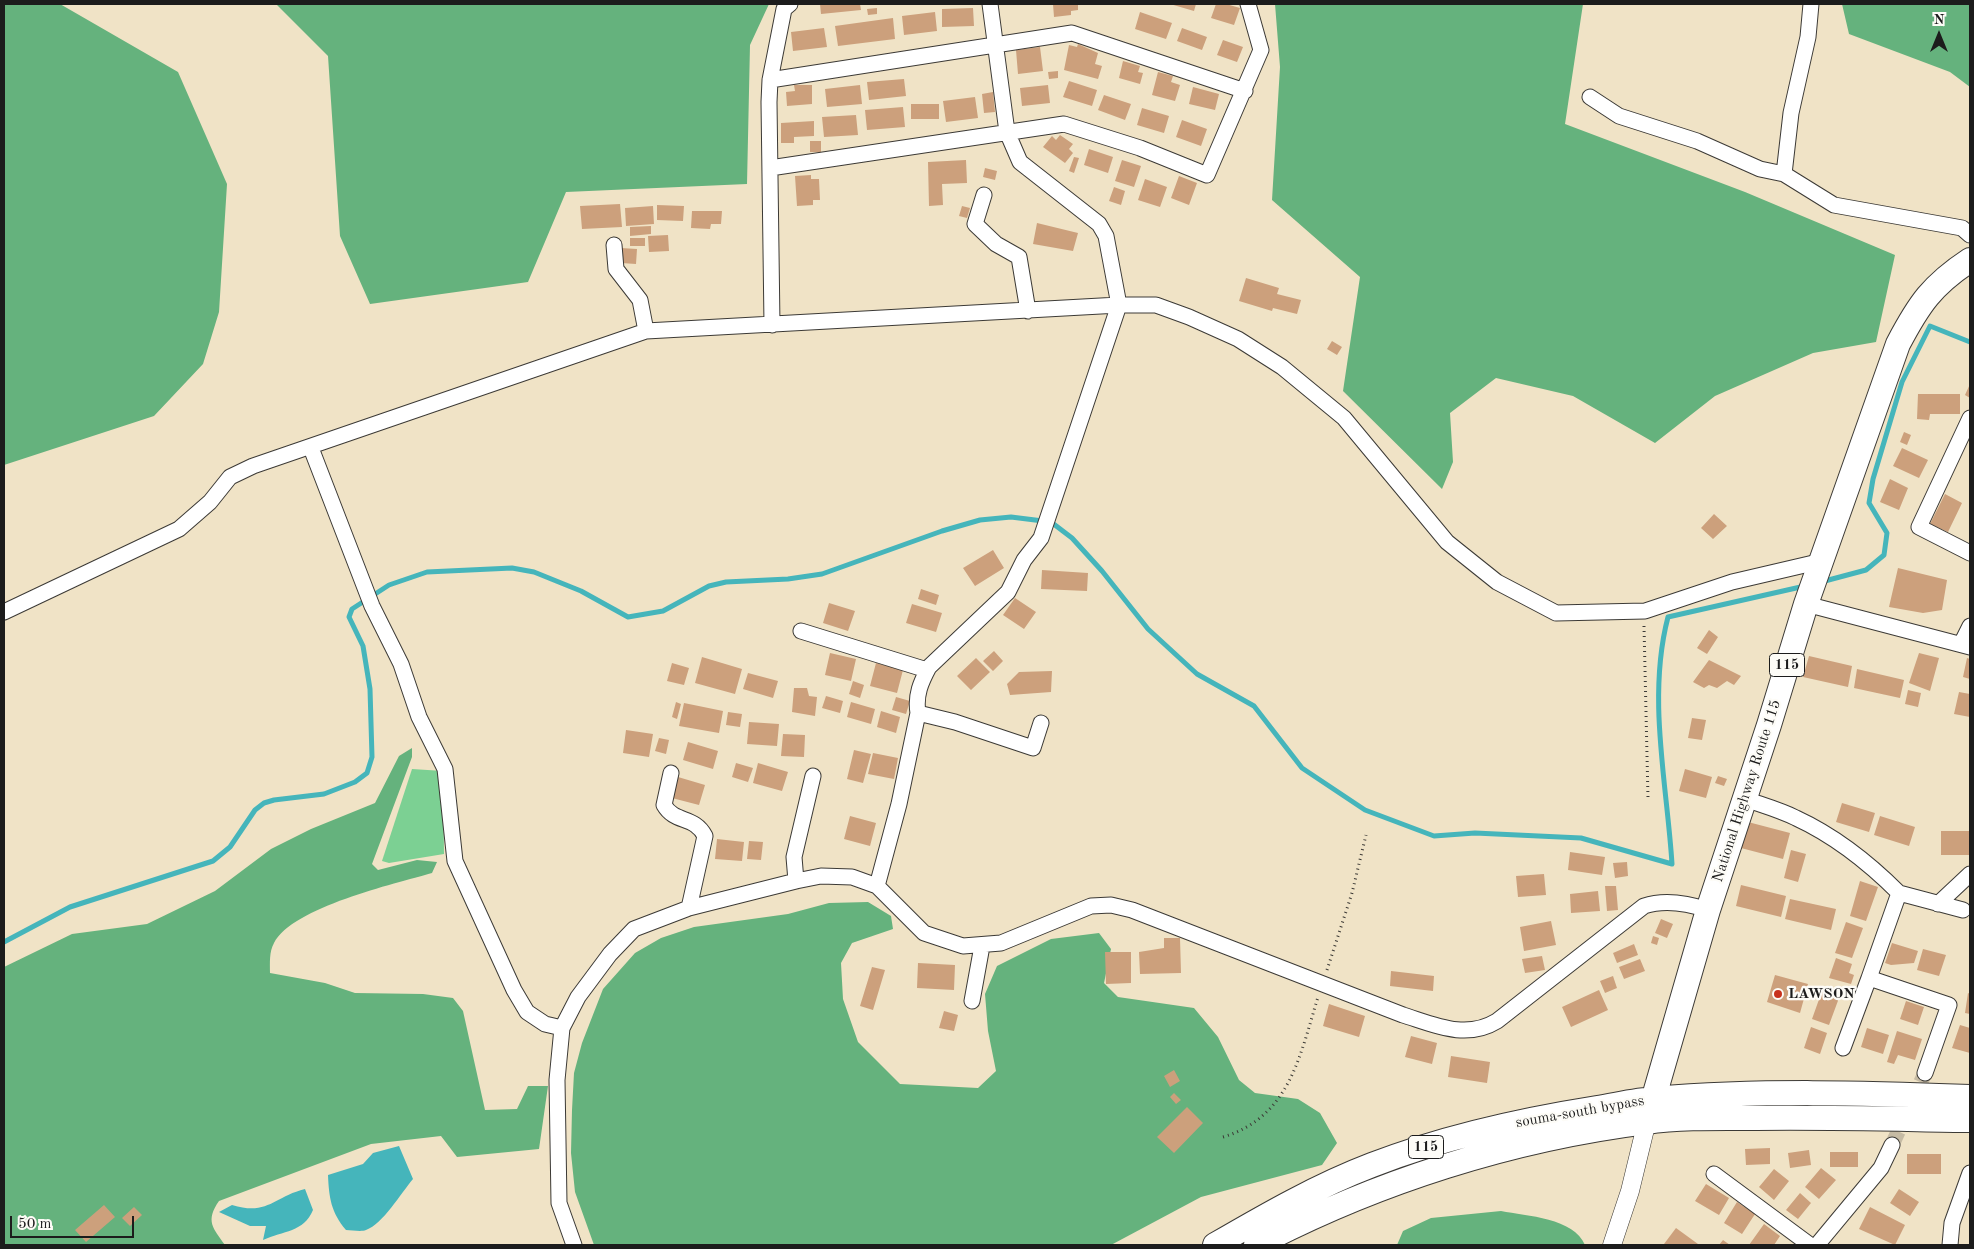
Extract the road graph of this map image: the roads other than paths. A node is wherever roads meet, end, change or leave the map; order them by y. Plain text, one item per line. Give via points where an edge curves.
1 (790, 4) edge
2 (990, 4) edge
3 (1248, 4) edge
4 (1811, 4) edge
5 (996, 46) junction
6 (770, 80) junction
7 (1245, 91) junction
8 (1590, 97) dead end
9 (1006, 132) junction
10 (770, 168) junction
11 (1784, 174) junction
12 (984, 195) dead end
13 (1970, 235) edge
14 (614, 245) dead end
15 (1970, 260) edge
16 (1119, 305) junction
17 (1028, 310) junction
18 (772, 325) junction
19 (646, 331) junction
20 (1970, 418) edge
21 (311, 448) junction
22 (1970, 553) edge
23 (1822, 560) junction
24 (1806, 604) junction
25 (4, 612) edge
26 (1970, 626) edge
27 (801, 631) dead end
28 (1966, 645) edge
29 (927, 670) junction
30 (918, 713) junction
31 (1041, 723) dead end
32 (671, 773) dead end
33 (813, 776) dead end
34 (1745, 799) junction
35 (1970, 874) edge
36 (796, 881) junction
37 (877, 886) junction
38 (1899, 893) junction
39 (1938, 904) junction
40 (688, 908) junction
41 (1708, 910) junction
42 (1962, 910) dead end
43 (982, 946) junction
44 (1869, 978) junction
45 (972, 1001) dead end
46 (562, 1028) junction
47 (1842, 1048) dead end
48 (1924, 1073) tunnel mouth
49 (1970, 1097) edge
50 (1654, 1099) junction
51 (1970, 1120) edge
52 (1647, 1121) junction
53 (1892, 1145) tunnel mouth
54 (1970, 1173) edge
55 (1714, 1174) dead end
56 (574, 1245) edge
57 (1215, 1245) edge
58 (1256, 1245) edge
59 (1612, 1245) edge
60 (1810, 1245) edge
61 (1817, 1245) edge
62 (1950, 1245) edge

1 - 6 street via 784,9
2 - 5 street
3 - 7 street via 1261,50
4 - 11 street via 1808,36 1791,113
5 - 6 street
5 - 7 street via 1072,33
5 - 9 street
6 - 10 street
7 - 9 street via 1207,175 1140,148 1064,124
8 - 11 street via 1619,116 1697,141 1760,169
9 - 10 street
9 - 16 street via 1020,162 1099,224 1106,236
10 - 18 street
11 - 13 street via 1834,205 1962,228
12 - 17 street via 975,224 996,244 1019,257
14 - 19 street via 616,269 640,300
15 - 23 highway, National Highway Route 115 / 115 via 1930,292 1915,310 1898,344
16 - 17 street
16 - 23 street via 1156,305 1190,317 1238,339 1282,367 1344,418 1447,542 1497,582 1556,613 1645,611 1732,582
16 - 29 street via 1041,538 1024,560 1008,592
17 - 18 street
18 - 19 street
19 - 21 street
20 - 22 street via 1919,527
21 - 25 street via 253,466 230,477 210,502 179,528
21 - 46 street via 372,606 401,664 419,717 445,770 455,861 527,1012 545,1024
23 - 24 highway, National Highway Route 115 / 115
24 - 28 street
24 - 34 highway, National Highway Route 115 / 115
26 - 28 street
27 - 29 street
29 - 30 street via 916,700
30 - 31 street via 1033,748
30 - 37 street
32 - 40 street via 664,805 669,814 699,826 705,836
33 - 36 street via 794,857
34 - 38 street via 1796,818 1828,837 1870,864
34 - 41 highway, National Highway Route 115 / 115
35 - 39 street
36 - 37 street via 821,876 852,877
36 - 40 street
37 - 43 street via 924,933 963,946
38 - 39 street
38 - 44 street
39 - 42 street
40 - 46 street via 634,929 610,954 578,997
41 - 43 street via 1672,902 1644,906 1527,999 1478,1031 1440,1027 1111,904 1091,906 1001,943
41 - 50 highway, National Highway Route 115 / 115
43 - 45 street
44 - 47 street
44 - 48 street via 1949,1006
46 - 56 street via 558,1080 558,1203
49 - 50 highway, souma-south bypass / 115 via 1806,1093
50 - 52 highway, National Highway Route 115 / 115
50 - 57 highway, souma-south bypass / 115 via 1507,1125 1372,1165 1306,1194
51 - 52 highway, souma-south bypass / 115 via 1795,1118
52 - 58 highway, souma-south bypass / 115 via 1509,1149 1438,1170 1374,1191
52 - 59 street via 1630,1191
53 - 61 street via 1881,1168
54 - 62 street via 1952,1223
55 - 60 street

